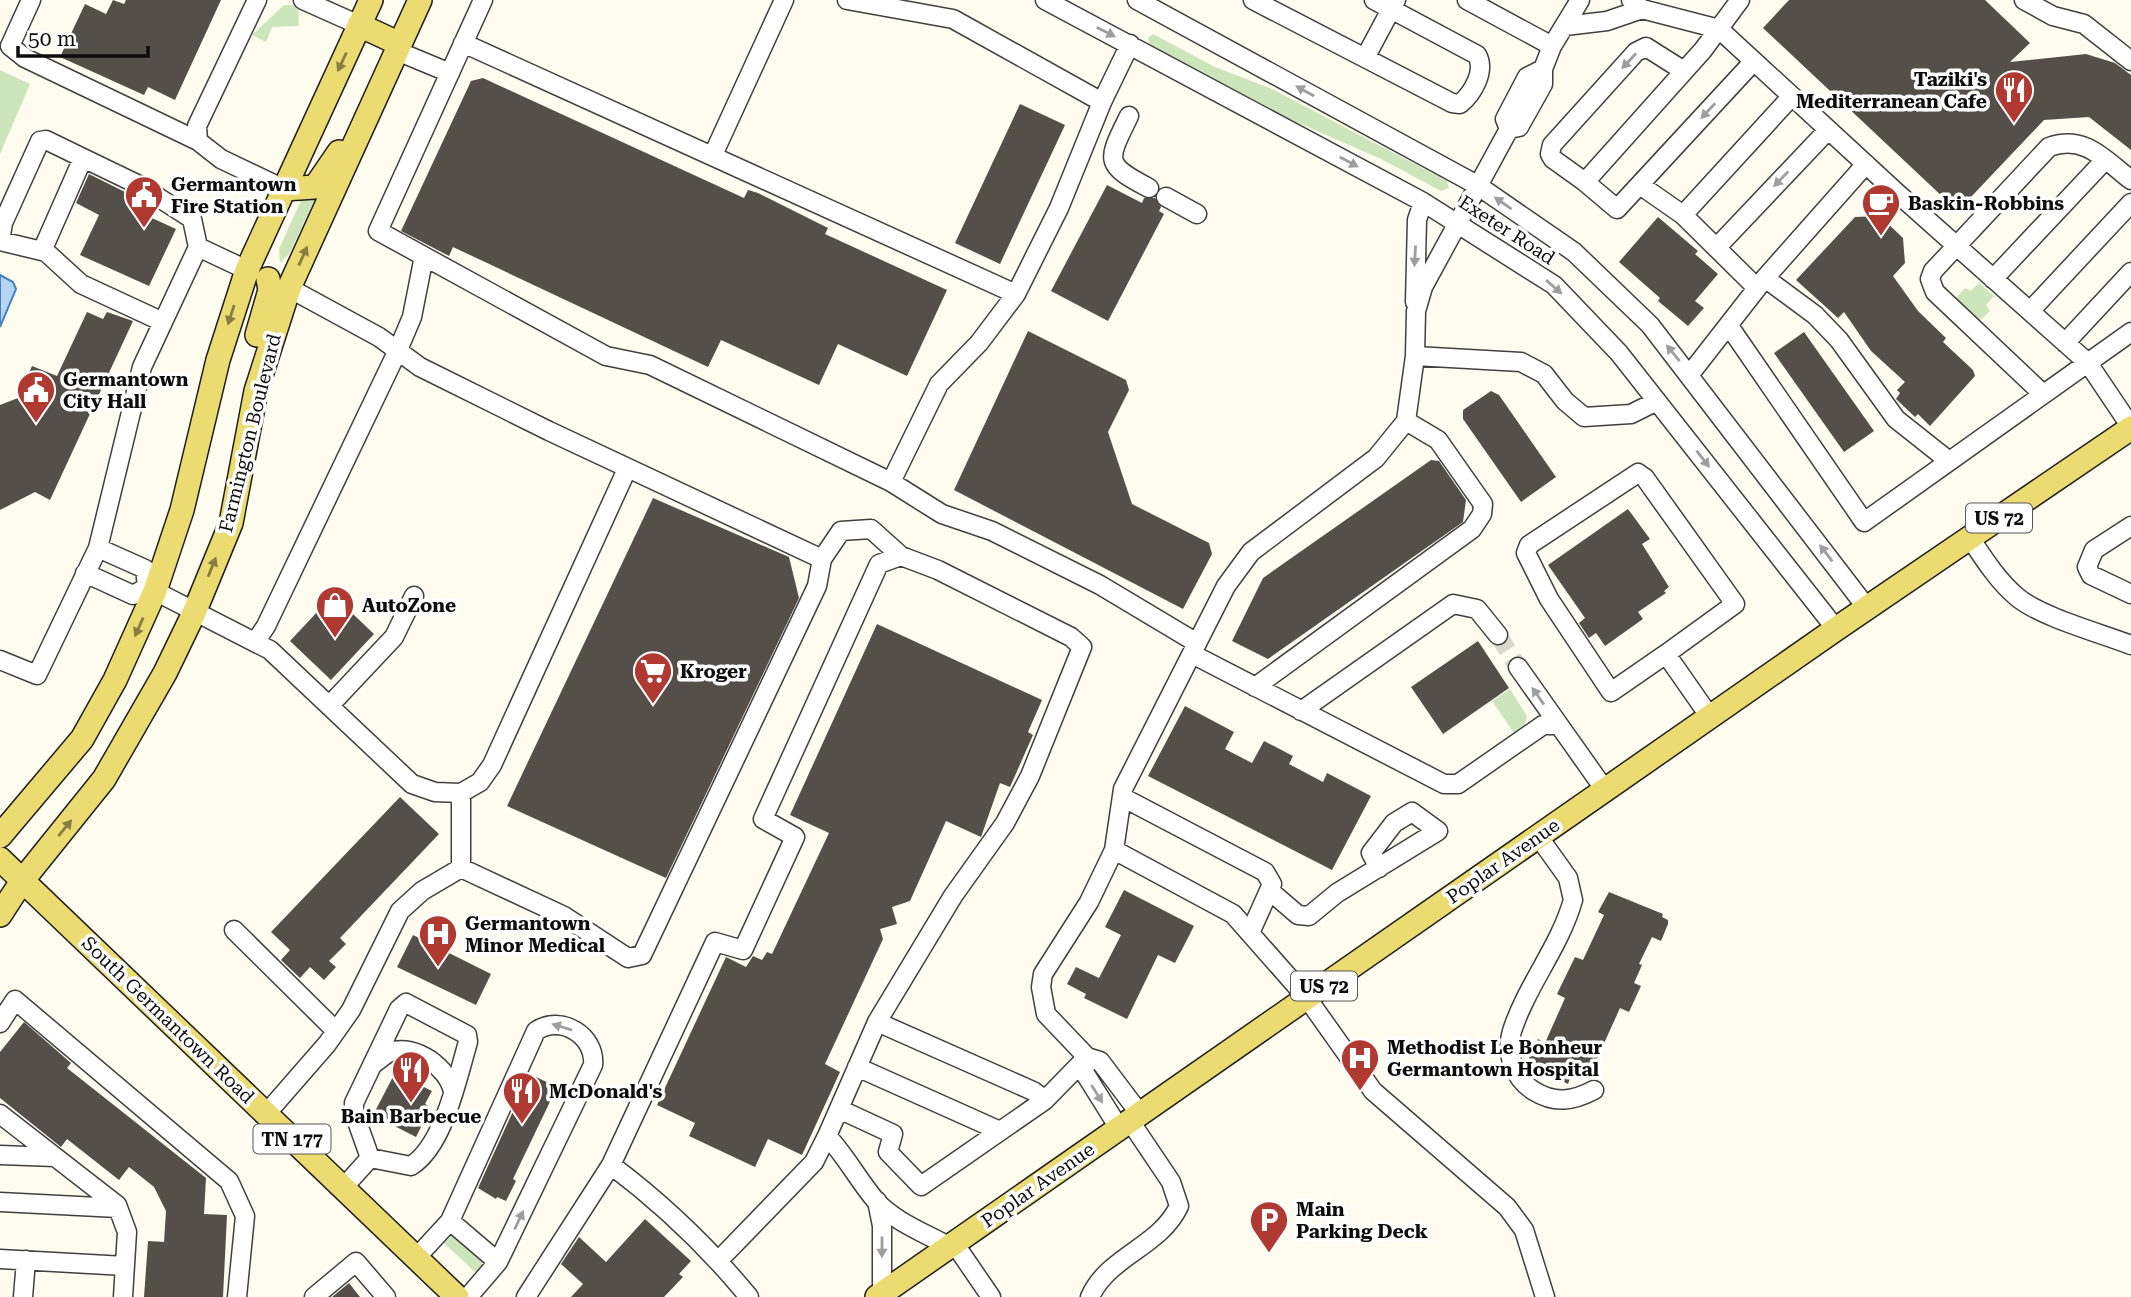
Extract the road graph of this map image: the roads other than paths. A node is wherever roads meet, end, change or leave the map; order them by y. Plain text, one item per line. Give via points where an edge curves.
1 (31, 0) edge
2 (257, 0) edge
3 (303, 0) edge
4 (370, 0) edge
5 (420, 0) edge
6 (483, 0) edge
7 (785, 0) edge
8 (847, 0) edge
9 (1045, 0) edge
10 (1137, 0) edge
11 (1253, 0) edge
12 (1374, 0) edge
13 (1467, 0) edge
14 (1580, 0) edge
15 (1740, 0) edge
16 (2024, 0) edge
17 (1394, 5) edge
18 (1636, 5) edge
19 (359, 25) junction
20 (1565, 26) junction
21 (1719, 29) junction
22 (463, 43) junction
23 (1130, 44) junction
24 (1552, 46) junction
25 (399, 48) junction
26 (1365, 58) junction
27 (1754, 61) junction
28 (2131, 61) edge
29 (1684, 71) junction
30 (450, 73) junction
31 (1792, 96) junction
32 (1102, 102) junction
33 (373, 104) junction
34 (1129, 116) dead end
35 (1828, 130) junction
36 (198, 141) junction
37 (713, 155) junction
38 (83, 158) junction
39 (2105, 160) junction
40 (1866, 164) junction
41 (2131, 180) edge
42 (1585, 182) junction
43 (1477, 185) junction
44 (1640, 185) junction
45 (1149, 188) dead end
46 (284, 189) junction
47 (1166, 197) dead end
48 (1423, 202) junction
49 (2131, 203) edge
50 (1198, 214) dead end
51 (1683, 215) junction
52 (1457, 221) junction
53 (0, 241) edge
54 (1717, 246) junction
55 (1956, 246) junction
56 (198, 247) junction
57 (42, 251) junction
58 (424, 256) junction
59 (2131, 272) edge
60 (268, 279) junction
61 (1993, 279) junction
62 (1761, 283) junction
63 (1016, 294) junction
64 (1416, 311) junction
65 (2030, 311) junction
66 (163, 322) junction
67 (1728, 326) junction
68 (2131, 332) edge
69 (2065, 343) junction
70 (398, 350) junction
71 (1415, 356) junction
72 (2088, 363) junction
73 (1690, 374) junction
74 (2043, 394) junction
75 (1657, 401) junction
76 (1406, 421) junction
77 (2131, 428) edge
78 (1949, 461) junction
79 (627, 469) junction
80 (891, 482) junction
81 (2131, 526) edge
82 (1970, 538) junction
83 (98, 548) junction
84 (901, 556) junction
85 (822, 559) junction
86 (85, 573) junction
87 (151, 589) junction
88 (2131, 594) edge
89 (414, 596) dead end
90 (1867, 608) junction
91 (194, 613) junction
92 (1836, 629) junction
93 (1498, 635) tunnel mouth
94 (256, 641) junction
95 (2131, 645) edge
96 (1194, 648) junction
97 (1666, 654) junction
98 (0, 660) edge
99 (1518, 667) tunnel mouth
100 (1255, 687) junction
101 (329, 706) junction
102 (1301, 710) junction
103 (1710, 717) junction
104 (1559, 725) junction
105 (1605, 790) junction
106 (461, 793) junction
107 (1122, 797) junction
108 (0, 836) edge
109 (1538, 836) junction
110 (1114, 850) junction
111 (0, 859) edge
112 (461, 868) junction
113 (1379, 868) dead end
114 (22, 881) junction
115 (1270, 891) junction
116 (0, 915) edge
117 (234, 930) dead end
118 (1250, 933) junction
119 (1307, 998) junction
120 (877, 1022) junction
121 (0, 1023) edge
122 (336, 1031) junction
123 (1087, 1057) junction
124 (372, 1065) junction
125 (857, 1068) junction
126 (1594, 1090) dead end
127 (453, 1092) junction
128 (1045, 1100) junction
129 (839, 1109) junction
130 (0, 1114) edge
131 (266, 1114) junction
132 (1130, 1121) junction
133 (1000, 1132) junction
134 (827, 1136) junction
135 (0, 1155) edge
136 (55, 1157) junction
137 (370, 1158) junction
138 (611, 1165) junction
139 (343, 1188) junction
140 (877, 1201) junction
141 (0, 1202) edge
142 (118, 1208) junction
143 (450, 1221) junction
144 (952, 1245) junction
145 (0, 1259) edge
146 (415, 1259) junction
147 (26, 1260) junction
148 (719, 1260) junction
149 (498, 1262) junction
150 (125, 1266) junction
151 (533, 1294) edge
152 (454, 1295) edge
153 (879, 1295) edge
154 (23, 1297) edge
155 (123, 1297) edge
156 (237, 1297) edge
157 (314, 1297) edge
158 (387, 1297) edge
159 (749, 1297) edge
160 (991, 1297) edge
161 (1090, 1297) edge
162 (1545, 1297) edge

1 - 36 street via 10,46 25,58
2 - 36 street via 197,126
3 - 19 street
4 - 19 main road, Farmington Boulevard
5 - 25 main road, Farmington Boulevard
6 - 22 street
7 - 37 street
8 - 32 street via 953,19
9 -> 23 street, Exeter Road
43 -> 10 street, Exeter Road
11 - 26 street
12 - 17 street
13 - 24 street
14 - 20 street
15 - 21 street
16 - 28 street via 2053,16 2084,24
17 - 26 street
17 - 26 street via 1477,55 1480,74 1466,99 1452,103
18 - 20 street via 1607,21
18 - 21 street
19 - 25 main road
19 -> 46 main road, Farmington Boulevard
20 - 24 street
21 - 27 street
21 - 29 street
22 - 30 street
22 - 37 street
23 - 32 street
23 -> 48 street, Exeter Road
24 - 43 street via 1543,69 1527,77 1505,119 1509,129
25 - 30 street
25 - 33 main road, Farmington Boulevard
27 - 31 street
27 -> 44 street
29 - 42 street
29 -> 42 street via 1646,47 1636,52 1552,145 1553,159
30 - 58 street via 378,231
31 - 35 street
31 - 51 street
32 - 63 street via 1059,208
33 - 46 main road via 315,187
60 -> 33 main road, Farmington Boulevard
34 - 45 street via 1112,161 1117,172
35 - 40 street
35 -> 54 street
36 - 46 street via 221,159
37 - 63 street
38 - 53 street via 40,141 3,223
38 - 56 street via 139,185 192,219
38 - 57 street
39 - 41 street
39 - 55 street via 2085,145 2064,141 2049,147
39 - 61 street
40 - 55 street
40 - 62 street
42 - 44 street via 1617,209
43 - 52 street
73 -> 43 street, Exeter Road via 1650,325 1574,253
44 - 51 street
46 - 60 main road, Farmington Boulevard
47 - 50 street
48 - 52 street, Exeter Road
48 -> 64 street via 1417,220
49 - 65 street
51 - 54 street
52 - 64 street via 1423,287
52 -> 75 street, Exeter Road via 1554,285
53 - 57 street
54 - 62 street
55 - 61 street
55 - 74 street via 1933,271 1930,286
56 - 60 street
56 - 66 street
57 - 66 street via 81,284
58 - 70 street via 412,317
58 - 80 street via 606,356 650,365
59 - 69 street
60 - 70 street
60 -> 87 main road, Farmington Boulevard via 218,360 182,510
91 -> 60 main road, Farmington Boulevard via 231,523 269,344
61 - 65 street
62 - 67 street
62 - 78 street via 1815,315 1839,340 1896,419
63 - 80 street via 979,343 939,384
64 - 71 street
65 - 69 street
66 - 83 street via 142,367
67 - 73 street
67 - 78 street via 1864,522
68 - 72 street
69 - 72 street
70 - 79 street via 420,367
70 - 94 street
71 - 75 street via 1521,362 1544,374 1584,417 1631,414
71 - 76 street
72 - 74 street
72 - 77 street
90 -> 73 street, Exeter Road
74 - 78 street
75 -> 92 street, Exeter Road
76 - 96 street via 1376,458 1251,552 1226,586
76 - 100 street via 1438,440 1483,504 1482,514 1472,530
77 - 82 main road, Poplar Avenue / US 72
79 - 85 street
79 - 106 street via 492,765 480,782
80 - 96 street via 942,514 992,531 1100,585
81 - 88 street via 2094,550 2087,567 2091,575
82 - 90 main road, Poplar Avenue / US 72
82 - 95 street via 2019,598 2036,609
83 - 86 street
83 - 87 street via 145,569
84 - 85 street via 871,529 841,531
84 - 120 street via 986,594 1082,647 1006,823 953,896
84 - 138 street via 879,564 763,819 794,837 743,950 715,942
85 - 112 street via 817,586 642,955 628,958 564,916
86 - 87 street via 134,595
86 - 98 street via 37,675
87 - 91 street
87 -> 108 main road, Farmington Boulevard via 115,680 82,739
89 - 101 street via 394,637
90 - 92 main road, Poplar Avenue / US 72
91 - 94 street
114 -> 91 main road, Farmington Boulevard via 104,779
92 - 103 main road, Poplar Avenue / US 72
93 - 102 street via 1477,609 1453,604
94 - 101 street
96 - 100 street
96 - 107 street
97 - 97 street via 1611,692 1549,599 1526,553 1529,545 1638,473 1735,604
97 - 103 street
104 -> 99 street
100 - 102 street
101 - 106 street via 412,784 435,792
102 - 104 street via 1434,781 1451,785 1543,725
103 - 105 main road, Poplar Avenue / US 72
104 - 105 street
105 - 109 main road, Poplar Avenue / US 72
106 - 112 street
107 - 110 street
107 - 115 street via 1265,872 1272,884
109 - 119 main road, Poplar Avenue / US 72
109 - 126 street via 1568,878 1573,900 1512,1031 1512,1064 1525,1085 1555,1100 1576,1099
110 - 118 street via 1233,914
110 - 123 street via 1089,902 1043,974 1041,988 1046,1014
111 - 114 main road, South Germantown Road / TN 177
112 - 122 street via 422,891 400,911
113 - 115 street via 1309,916 1298,915
114 - 116 main road, Farmington Boulevard
114 - 131 main road, South Germantown Road / TN 177
115 - 118 street
117 - 122 street
118 - 119 street
119 - 132 main road, Poplar Avenue / US 72
119 - 162 street via 1373,1091 1507,1207 1524,1230
120 - 125 street
120 - 128 street
121 - 156 street via 15,1000 229,1181 245,1216
122 - 131 street
123 - 128 street
123 - 132 street via 1100,1061
123 -> 132 street via 1084,1072
124 - 127 street via 389,1052 410,1052 443,1070
124 - 127 street via 405,1003 467,1035
124 - 137 street via 354,1103
125 - 129 street
125 - 133 street
127 - 137 street via 423,1158 411,1166
128 - 133 street
129 - 133 street via 893,1134 888,1152 921,1186
129 - 134 street
130 - 136 street
131 - 139 main road, South Germantown Road / TN 177
132 - 144 main road, Poplar Avenue / US 72
132 - 161 street via 1171,1182 1179,1206 1161,1234 1114,1266
134 - 140 street
134 - 148 street via 814,1162
135 - 136 street
136 - 142 street
137 - 139 street
138 - 148 street via 658,1201
138 - 151 street
139 - 146 main road, South Germantown Road / TN 177
140 - 144 street via 897,1218
140 -> 153 street via 882,1226
141 - 142 street
142 - 150 street via 127,1232
143 - 146 street
143 - 149 street
149 -> 143 street via 593,1065 594,1052 588,1040 557,1023 536,1031
144 - 153 main road, Poplar Avenue / US 72
144 - 160 street
145 - 147 street
146 - 152 main road, South Germantown Road / TN 177
147 - 150 street
147 - 154 street
148 - 159 street
149 - 152 street
150 - 155 street
157 - 158 street via 356,1262

